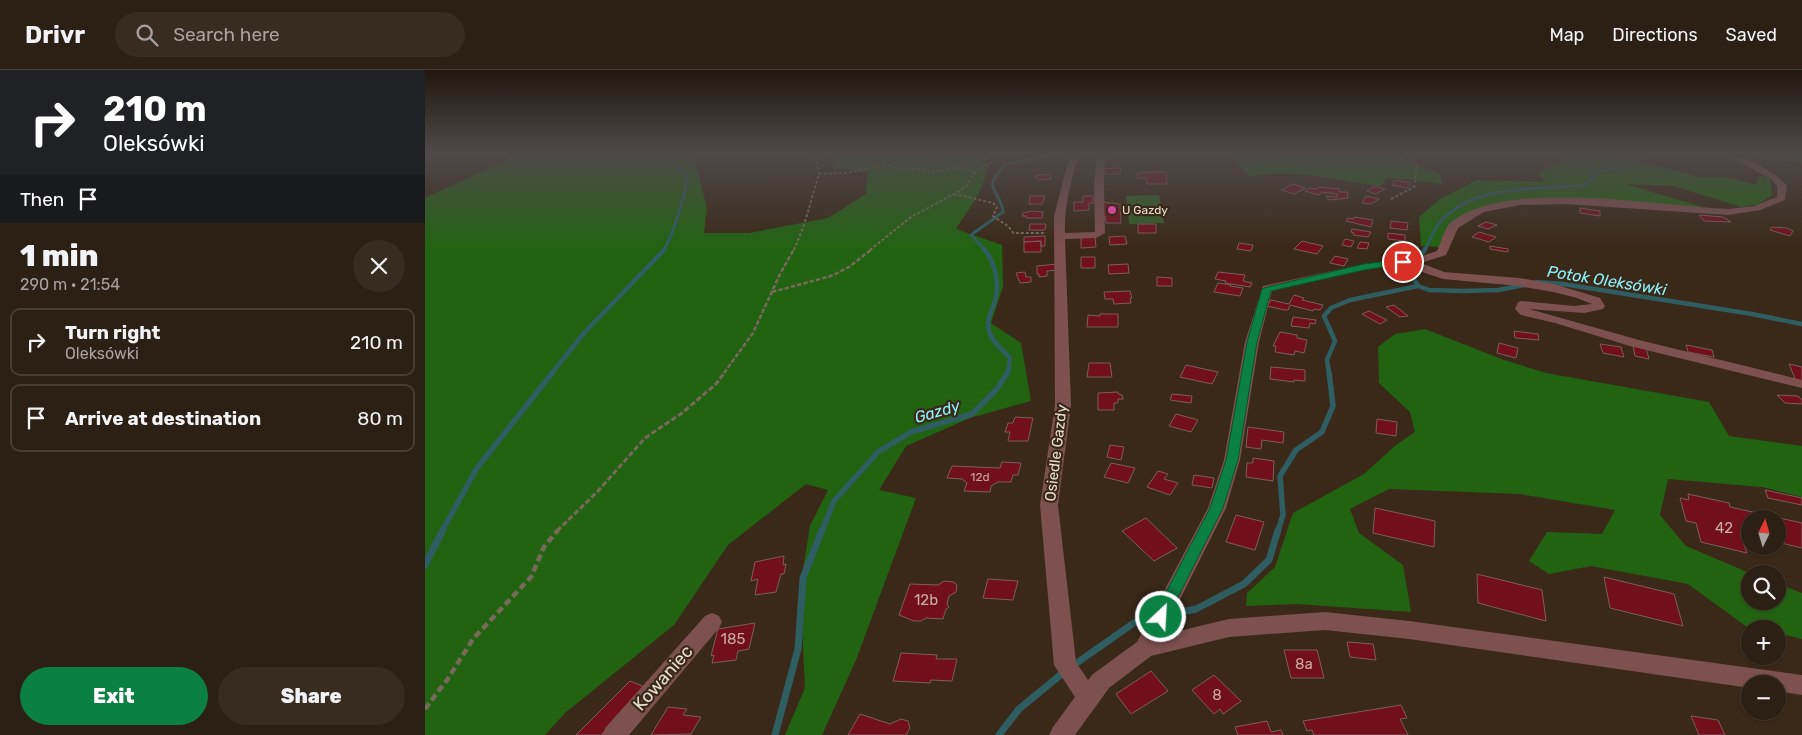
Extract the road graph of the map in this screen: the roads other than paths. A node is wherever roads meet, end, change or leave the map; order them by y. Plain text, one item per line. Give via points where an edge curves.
1 (1066, 185) edge
2 (1099, 185) edge
3 (1781, 185) edge
4 (1059, 236) junction
5 (1411, 261) junction
6 (1802, 384) edge
7 (712, 622) dead end
8 (1145, 648) junction
9 (1802, 685) edge
10 (1084, 691) junction
11 (615, 735) edge
12 (1061, 735) edge

1 - 4 street, Osiedle Gazdy via 1059,216
2 - 4 street via 1100,233
3 - 5 street via 1783,198 1761,209 1726,212 1585,201 1528,201 1492,208 1465,216 1447,231 1442,253
4 - 10 street, Osiedle Gazdy via 1063,405 1049,505 1065,665
5 - 6 street via 1423,269 1443,275 1519,282 1581,295 1596,301 1599,306 1595,309 1522,305 1521,308 1525,312 1635,343
5 - 8 street via 1364,267 1267,289 1252,342 1232,460 1217,508
7 - 11 street, Kowaniec
8 - 9 street via 1229,628 1325,621
8 - 10 street
10 - 12 street

